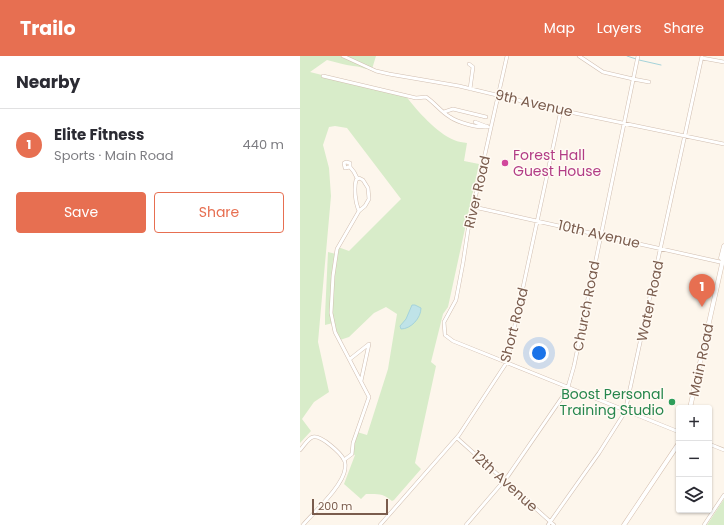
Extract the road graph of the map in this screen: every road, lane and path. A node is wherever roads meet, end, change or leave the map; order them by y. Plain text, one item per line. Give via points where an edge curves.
1 (344, 56) edge
2 (506, 56) edge
3 (579, 56) edge
4 (638, 56) edge
5 (702, 57) edge
6 (724, 62) edge
7 (468, 64) dead end
8 (323, 76) dead end
9 (633, 79) junction
10 (649, 82) dead end
11 (470, 89) junction
12 (498, 95) junction
13 (561, 110) junction
14 (444, 112) junction
15 (474, 113) junction
16 (486, 116) dead end
17 (624, 123) junction
18 (473, 124) junction
19 (491, 127) junction
20 (685, 136) junction
21 (724, 144) edge
22 (350, 167) dead end
23 (357, 178) junction
24 (474, 207) junction
25 (359, 210) junction
26 (538, 221) junction
27 (600, 235) junction
28 (724, 246) edge
29 (661, 248) junction
30 (724, 255) edge
31 (722, 262) edge
32 (350, 359) junction
33 (507, 362) junction
34 (361, 381) junction
35 (568, 387) junction
36 (691, 405) edge
37 (626, 410) junction
38 (676, 431) edge
39 (457, 438) junction
40 (712, 445) edge
41 (676, 447) edge
42 (300, 450) edge
43 (724, 450) edge
44 (344, 460) junction
45 (504, 480) junction
46 (724, 495) edge
47 (549, 524) edge
48 (303, 525) edge
49 (380, 525) edge
50 (466, 525) edge
51 (554, 525) edge
52 (624, 525) edge
53 (704, 525) edge

1 - 11 street, 9th Avenue via 376,71
2 - 12 street, River Road
3 - 9 street via 605,72
4 - 9 street, Church Road
5 - 6 street
5 - 20 street, Water Road
7 - 11 street via 473,67
8 - 14 street via 416,98 426,97
9 - 10 street
9 - 17 street, Church Road
11 - 12 street, 9th Avenue
12 - 13 street, 9th Avenue
12 - 19 street, River Road
13 - 17 street, 9th Avenue
13 - 26 street, Short Road
14 - 15 street via 451,109
14 - 18 street via 451,118
15 - 16 street
15 - 18 street via 476,118
17 - 20 street, 9th Avenue
17 - 27 street, Church Road
18 - 19 street via 484,128
19 - 24 street, River Road
20 - 21 street, 9th Avenue
20 - 29 street, Water Road
22 - 23 street
23 - 25 street via 356,202
23 - 25 street via 366,184 370,194 368,204
24 - 26 street, 10th Avenue
24 - 33 street, River Road via 456,300 445,318 444,334 448,338
25 - 32 street via 337,250 333,276 333,325
26 - 27 street, 10th Avenue
26 - 33 street, Short Road
27 - 29 street, 10th Avenue
27 - 35 street, Church Road
28 - 31 main road, Main Road
29 - 31 street, 10th Avenue
29 - 37 street, Water Road
30 - 31 main road, Main Road
31 - 36 main road, Main Road
32 - 34 street
32 - 34 street via 369,344
33 - 35 street
33 - 39 street, Short Road
34 - 44 street via 369,399 353,443 352,454
35 - 37 street
35 - 45 street, Church Road
37 - 38 street
37 - 47 street, Water Road
39 - 45 street, 12th Avenue
39 - 49 street, Short Road
40 - 43 street
41 - 52 main road
42 - 44 street via 311,438 318,437
44 - 48 street via 345,470 342,478
45 - 47 street, 12th Avenue
45 - 50 street, Church Road
46 - 53 street
47 - 51 street, 12th Avenue

